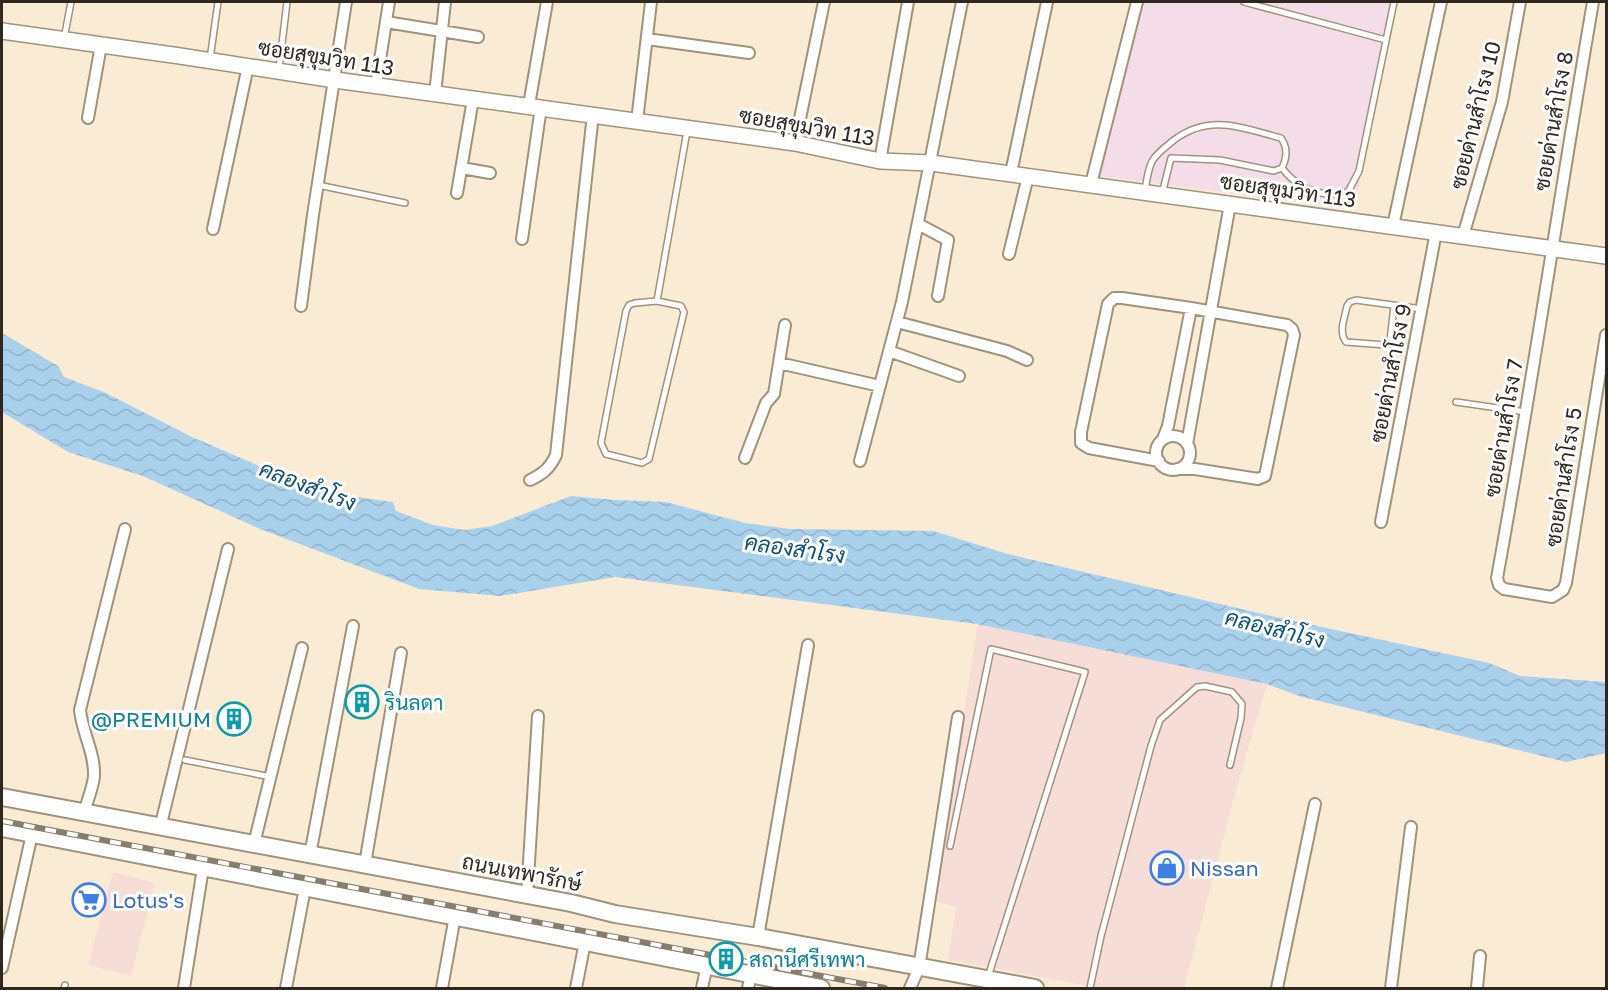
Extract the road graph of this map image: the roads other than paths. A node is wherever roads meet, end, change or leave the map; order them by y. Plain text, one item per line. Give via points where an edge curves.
1 (71, 2) edge
2 (218, 2) edge
3 (287, 2) edge
4 (346, 2) edge
5 (389, 2) edge
6 (445, 2) edge
7 (547, 2) edge
8 (651, 2) edge
9 (824, 2) edge
10 (908, 2) edge
11 (962, 2) edge
12 (1047, 2) edge
13 (1137, 2) edge
14 (1244, 2) edge
15 (1394, 2) edge
16 (1441, 2) edge
17 (1520, 2) edge
18 (1593, 2) edge
19 (386, 22) junction
20 (2, 31) edge
21 (441, 31) junction
22 (478, 37) dead end
23 (647, 39) junction
24 (64, 40) junction
25 (1386, 40) junction
26 (101, 45) junction
27 (749, 53) dead end
28 (210, 60) junction
29 (248, 66) junction
30 (279, 70) junction
31 (335, 80) junction
32 (376, 86) junction
33 (435, 94) junction
34 (473, 99) junction
35 (535, 106) junction
36 (593, 114) junction
37 (88, 118) dead end
38 (637, 121) junction
39 (688, 128) junction
40 (795, 143) junction
41 (880, 161) junction
42 (931, 163) junction
43 (462, 168) junction
44 (1282, 168) junction
45 (490, 173) dead end
46 (1011, 173) junction
47 (1028, 176) junction
48 (1091, 184) junction
49 (318, 185) junction
50 (1144, 192) junction
51 (458, 193) dead end
52 (1161, 194) junction
53 (405, 203) dead end
54 (1230, 204) junction
55 (918, 224) junction
56 (1393, 226) junction
57 (213, 229) dead end
58 (1436, 232) junction
59 (1463, 236) junction
60 (522, 239) dead end
61 (1551, 247) junction
62 (1009, 254) dead end
63 (1606, 256) edge
64 (938, 296) dead end
65 (657, 301) junction
66 (301, 306) dead end
67 (1394, 306) junction
68 (1191, 308) junction
69 (1422, 309) junction
70 (1212, 311) junction
71 (897, 322) junction
72 (785, 325) dead end
73 (1606, 334) edge
74 (889, 351) junction
75 (1027, 360) dead end
76 (779, 363) junction
77 (959, 376) dead end
78 (880, 386) junction
79 (1456, 402) dead end
80 (1527, 412) junction
81 (1163, 439) junction
82 (1187, 444) junction
83 (745, 458) dead end
84 (860, 461) dead end
85 (1159, 461) junction
86 (1178, 469) junction
87 (530, 480) dead end
88 (1381, 522) dead end
89 (125, 529) dead end
90 (228, 549) dead end
91 (1528, 593) joint
92 (353, 626) dead end
93 (808, 645) dead end
94 (302, 648) dead end
95 (401, 653) dead end
96 (538, 716) dead end
97 (958, 717) dead end
98 (185, 760) dead end
99 (1230, 765) dead end
100 (271, 777) junction
101 (2, 797) edge
102 (1316, 804) dead end
103 (84, 813) junction
104 (1411, 827) dead end
105 (2, 828) edge
106 (160, 828) junction
107 (32, 834) junction
108 (254, 844) junction
109 (950, 846) dead end
110 (310, 855) junction
111 (365, 864) junction
112 (203, 868) junction
113 (305, 888) junction
114 (527, 895) junction
115 (455, 916) junction
116 (758, 937) junction
117 (585, 942) junction
118 (1480, 956) dead end
119 (707, 965) junction
120 (2, 968) edge
121 (919, 968) junction
122 (987, 978) junction
123 (750, 982) edge
124 (184, 988) edge
125 (286, 988) edge
126 (442, 988) edge
127 (576, 988) edge
128 (702, 988) edge
129 (821, 988) edge
130 (910, 988) edge
131 (1035, 988) edge
132 (1090, 988) edge
133 (1278, 988) edge
134 (1391, 988) edge
135 (1477, 988) edge

1 - 24 lane
2 - 28 lane
3 - 30 lane
4 - 31 street
5 - 19 street
6 - 21 street
7 - 35 street
8 - 23 street
9 - 40 street
10 - 41 street
11 - 42 street
12 - 46 street
13 - 48 street
14 - 25 lane
15 - 25 lane
16 - 56 street
17 - 59 street, ซอยด่านสำโรง 10 via 1502,102
18 - 61 street, ซอยด่านสำโรง 8
19 - 21 street
19 - 32 street
20 - 24 main road, ซอยสุขุมวิท 113
21 - 22 street
21 - 33 street
23 - 27 street
23 - 38 street
24 - 26 main road, ซอยสุขุมวิท 113
25 - 44 lane via 1359,171 1348,192 1336,195 1307,190 1292,181
26 - 28 main road, ซอยสุขุมวิท 113
26 - 37 street
28 - 29 main road, ซอยสุขุมวิท 113
29 - 30 main road, ซอยสุขุมวิท 113
29 - 57 street
30 - 31 main road, ซอยสุขุมวิท 113
31 - 32 main road, ซอยสุขุมวิท 113
31 - 49 street
32 - 33 main road, ซอยสุขุมวิท 113
33 - 34 main road, ซอยสุขุมวิท 113
34 - 35 main road, ซอยสุขุมวิท 113
34 - 43 street
35 - 36 main road, ซอยสุขุมวิท 113
35 - 60 street
36 - 38 main road, ซอยสุขุมวิท 113
36 - 87 street via 556,455 542,474
38 - 39 main road, ซอยสุขุมวิท 113
39 - 40 main road, ซอยสุขุมวิท 113
39 - 65 lane
40 - 41 main road, ซอยสุขุมวิท 113
41 - 42 main road, ซอยสุขุมวิท 113
42 - 46 main road, ซอยสุขุมวิท 113
42 - 55 street
43 - 45 street
43 - 51 street
44 - 50 lane via 1287,146 1281,138 1215,123 1198,126 1160,151 1150,163
44 - 52 lane via 1274,171 1220,160 1171,158
46 - 47 main road, ซอยสุขุมวิท 113
47 - 48 main road, ซอยสุขุมวิท 113
47 - 62 street
48 - 50 main road, ซอยสุขุมวิท 113
49 - 53 lane
49 - 66 street
50 - 52 main road, ซอยสุขุมวิท 113
52 - 54 main road, ซอยสุขุมวิท 113
54 - 56 main road, ซอยสุขุมวิท 113
54 - 70 street
55 - 64 street via 948,240
55 - 71 street
56 - 58 main road, ซอยสุขุมวิท 113
58 - 59 main road, ซอยสุขุมวิท 113
58 - 69 street, ซอยด่านสำโรง 9
59 - 61 main road, ซอยสุขุมวิท 113
61 - 63 main road, ซอยสุขุมวิท 113
61 - 80 street, ซอยด่านสำโรง 7
65 - 65 lane via 628,305 601,443 606,454 642,464 649,459 684,312 681,306
67 - 67 lane via 1390,341 1386,345 1343,339 1350,302
67 - 69 lane
68 - 70 street
68 - 81 street
68 - 85 street via 1122,298 1114,298 1108,304 1081,432 1082,443 1089,448
69 - 88 street, ซอยด่านสำโรง 9
70 - 82 street
70 - 86 street via 1292,329 1294,336 1268,469 1258,479
71 - 74 street
71 - 75 street via 1007,351
72 - 76 street
73 - 91 street, ซอยด่านสำโรง 5 via 1566,583 1552,597
74 - 77 street
74 - 78 street
76 - 78 street
76 - 83 street via 774,394 766,403
78 - 84 street
79 - 80 lane
80 - 91 street, ซอยด่านสำโรง 7 via 1497,578 1504,589
81 - 82 street via 1175,436
81 - 85 street via 1156,451
82 - 86 street via 1189,457
85 - 86 street via 1167,468
89 - 103 street via 80,710 94,777
90 - 106 street
92 - 110 street
93 - 116 street
94 - 100 street
95 - 111 street
96 - 114 street
97 - 121 street
98 - 100 lane
99 - 132 lane via 1242,704 1232,692 1197,687 1160,720 1150,746
100 - 108 street
101 - 103 main road, ถนนเทพารักษ์
102 - 133 street
103 - 106 main road, ถนนเทพารักษ์
104 - 134 street
105 - 107 main road
106 - 108 main road, ถนนเทพารักษ์
107 - 112 main road
107 - 120 street
108 - 110 main road, ถนนเทพารักษ์
109 - 122 lane via 991,649 1085,672
110 - 111 main road, ถนนเทพารักษ์
111 - 114 main road, ถนนเทพารักษ์
112 - 113 main road
112 - 124 street
113 - 115 main road
113 - 125 street
114 - 116 main road, ถนนเทพารักษ์
115 - 117 main road
115 - 126 street
116 - 121 main road, ถนนเทพารักษ์
117 - 119 main road
117 - 127 street
118 - 135 street
119 - 123 main road
119 - 128 street
121 - 122 main road, ถนนเทพารักษ์
121 - 130 street
122 - 131 main road, ถนนเทพารักษ์
123 - 129 main road

